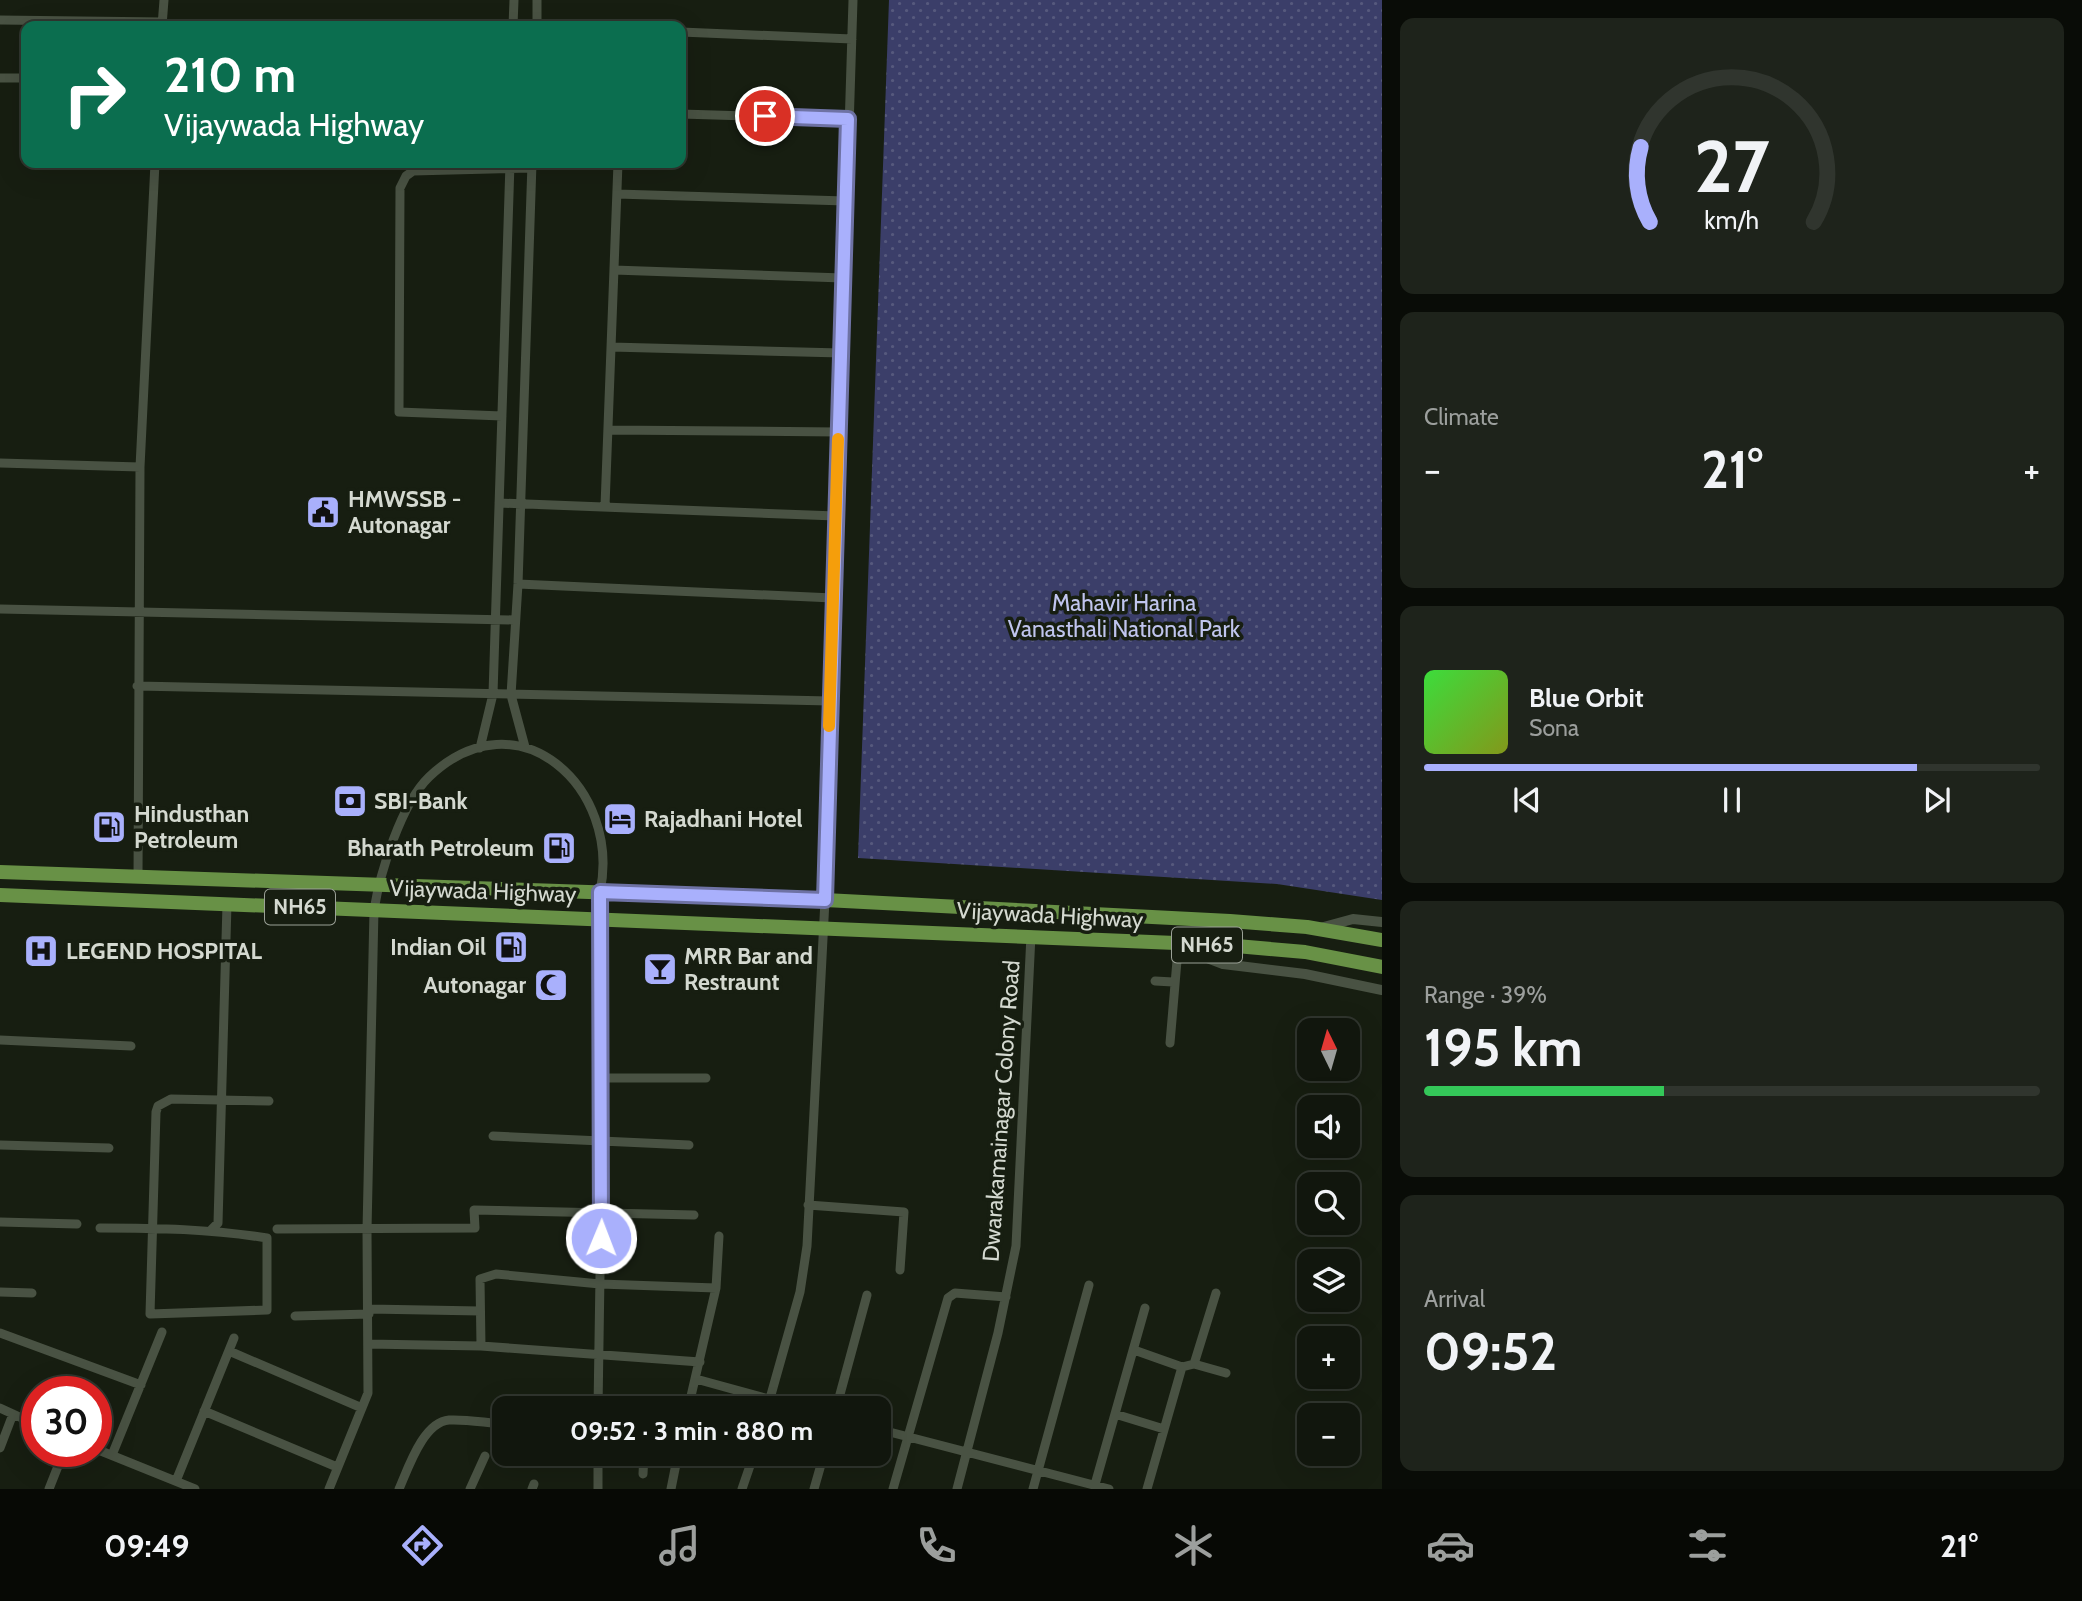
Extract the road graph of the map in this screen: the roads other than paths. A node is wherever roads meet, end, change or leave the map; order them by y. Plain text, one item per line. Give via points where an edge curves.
1 (164, 0) edge
2 (513, 0) edge
3 (537, 0) edge
4 (853, 0) edge
5 (0, 20) edge
6 (40, 21) edge
7 (162, 21) edge
8 (515, 21) edge
9 (537, 21) edge
10 (686, 32) edge
11 (852, 39) junction
12 (0, 78) edge
13 (21, 78) edge
14 (686, 114) edge
15 (848, 119) junction
16 (155, 168) edge
17 (471, 168) edge
18 (510, 168) edge
19 (532, 168) edge
20 (618, 168) edge
21 (617, 194) junction
22 (846, 201) junction
23 (614, 270) junction
24 (843, 278) junction
25 (611, 347) junction
26 (841, 353) junction
27 (502, 416) junction
28 (607, 430) junction
29 (838, 432) junction
30 (0, 463) edge
31 (140, 467) junction
32 (521, 502) junction
33 (499, 503) junction
34 (605, 506) junction
35 (836, 516) junction
36 (518, 584) junction
37 (833, 598) junction
38 (0, 609) edge
39 (137, 614) junction
40 (495, 620) junction
41 (514, 620) junction
42 (137, 686) junction
43 (493, 694) junction
44 (511, 695) junction
45 (830, 701) junction
46 (525, 747) junction
47 (480, 748) junction
48 (0, 872) edge
49 (138, 878) junction
50 (378, 886) junction
51 (600, 892) junction
52 (0, 895) edge
53 (825, 900) junction
54 (227, 904) junction
55 (374, 910) junction
56 (601, 918) junction
57 (1382, 922) edge
58 (822, 927) junction
59 (1317, 929) junction
60 (1031, 935) junction
61 (1382, 940) edge
62 (1175, 947) junction
63 (1382, 967) edge
64 (1154, 981) dead end
65 (1173, 982) junction
66 (1382, 990) edge
67 (0, 1040) edge
68 (1170, 1043) dead end
69 (131, 1046) dead end
70 (602, 1078) junction
71 (706, 1078) dead end
72 (221, 1101) junction
73 (269, 1101) dead end
74 (494, 1136) dead end
75 (603, 1141) junction
76 (0, 1145) edge
77 (689, 1145) dead end
78 (108, 1148) dead end
79 (808, 1205) junction
80 (602, 1214) junction
81 (694, 1215) dead end
82 (0, 1222) edge
83 (77, 1224) dead end
84 (100, 1228) dead end
85 (153, 1228) junction
86 (212, 1229) junction
87 (277, 1229) dead end
88 (367, 1230) junction
89 (719, 1236) dead end
90 (900, 1269) dead end
91 (600, 1284) junction
92 (1089, 1284) dead end
93 (716, 1288) junction
94 (0, 1292) edge
95 (32, 1293) dead end
96 (1216, 1293) dead end
97 (867, 1295) dead end
98 (1006, 1297) junction
99 (1145, 1308) dead end
100 (480, 1311) junction
101 (369, 1312) junction
102 (295, 1316) dead end
103 (162, 1332) dead end
104 (0, 1333) edge
105 (234, 1338) dead end
106 (368, 1344) junction
107 (481, 1346) junction
108 (1134, 1350) junction
109 (229, 1351) junction
110 (598, 1353) junction
111 (700, 1362) junction
112 (1194, 1364) junction
113 (1182, 1367) junction
114 (1226, 1373) dead end
115 (696, 1379) junction
116 (141, 1385) junction
117 (598, 1396) edge
118 (691, 1396) edge
119 (745, 1396) edge
120 (770, 1396) edge
121 (840, 1396) edge
122 (0, 1408) edge
123 (362, 1408) junction
124 (204, 1411) junction
125 (13, 1414) junction
126 (1115, 1414) junction
127 (21, 1418) edge
128 (492, 1423) edge
129 (1164, 1429) junction
130 (891, 1432) edge
131 (908, 1437) junction
132 (0, 1448) edge
133 (967, 1452) junction
134 (112, 1455) joint
135 (485, 1457) dead end
136 (598, 1466) edge
137 (643, 1466) edge
138 (676, 1466) edge
139 (750, 1466) edge
140 (821, 1466) edge
141 (58, 1467) edge
142 (337, 1467) junction
143 (1038, 1472) junction
144 (643, 1474) dead end
145 (176, 1482) junction
146 (1094, 1487) edge
147 (401, 1488) edge
148 (49, 1489) edge
149 (195, 1489) edge
150 (329, 1489) edge
151 (470, 1489) edge
152 (598, 1489) edge
153 (671, 1489) edge
154 (742, 1489) edge
155 (814, 1489) edge
156 (893, 1489) edge
157 (957, 1489) edge
158 (1033, 1489) edge
159 (1109, 1489) edge
160 (1147, 1489) edge

1 - 7 street
2 - 8 street
3 - 9 street
4 - 11 street
5 - 6 street
10 - 11 street
11 - 15 street
12 - 13 street
14 - 15 street
15 - 22 street
16 - 31 street
17 - 27 street via 413,171 400,188 399,412
18 - 27 street
19 - 32 street
20 - 21 street
21 - 22 street
21 - 23 street
22 - 24 street
23 - 24 street
23 - 25 street
24 - 26 street
25 - 26 street
25 - 28 street
26 - 29 street
27 - 33 street
28 - 29 street
28 - 34 street
29 - 35 street
30 - 31 street
31 - 39 street
32 - 33 street
32 - 34 street
32 - 36 street
33 - 40 street
34 - 35 street
35 - 37 street
36 - 37 street
36 - 41 street
37 - 45 street
38 - 39 street
39 - 40 street
39 - 42 street
40 - 41 street
40 - 43 street
41 - 44 street
42 - 43 street
42 - 49 street
43 - 44 street
43 - 47 street
44 - 45 street
44 - 46 street
45 - 53 street
46 - 47 street
46 - 51 street via 566,769 585,793 599,825 604,871
47 - 50 street via 428,778 406,813
48 - 49 highway, Vijaywada Highway / NH65
49 - 50 highway, Vijaywada Highway / NH65
50 - 51 highway, Vijaywada Highway / NH65
50 - 55 street
51 - 53 highway, Vijaywada Highway / NH65
51 - 56 street
52 - 54 highway, Vijaywada Highway / NH65
53 - 58 street
53 - 59 highway, Vijaywada Highway / NH65
54 - 55 highway, Vijaywada Highway / NH65
54 - 72 street
55 - 56 highway, Vijaywada Highway / NH65
55 - 88 street
56 - 58 highway, Vijaywada Highway / NH65
56 - 70 street
57 - 59 street via 1353,919
58 - 60 highway, Vijaywada Highway / NH65
58 - 79 street
59 - 61 highway, Vijaywada Highway / NH65
60 - 62 highway, Vijaywada Highway / NH65
60 - 98 street, Dwarakamainagar Colony Road via 1016,1246
62 - 63 highway, Vijaywada Highway / NH65 via 1270,948
62 - 65 street
62 - 66 street via 1223,964 1306,974
64 - 65 street
65 - 68 street
67 - 69 street
70 - 71 street
70 - 75 street
72 - 73 street
72 - 85 street via 171,1099 158,1106
72 - 86 street via 218,1223
74 - 75 street
75 - 77 street
75 - 80 street
76 - 78 street
79 - 90 street via 904,1212
79 - 120 street via 800,1292
80 - 81 street
80 - 88 street via 474,1210 475,1228
80 - 91 street
82 - 83 street
84 - 85 street
85 - 86 street
85 - 86 street via 150,1314 267,1310 267,1238
87 - 88 street
88 - 101 street
89 - 93 street
91 - 93 street
91 - 100 street via 496,1274 480,1279
91 - 110 street
92 - 143 street
93 - 111 street
94 - 95 street
96 - 112 street
97 - 121 street
98 - 131 street via 955,1293 948,1298
98 - 133 street, Dwarakamainagar Colony Road
99 - 108 street
100 - 101 street
100 - 107 street
101 - 102 street
101 - 106 street
103 - 116 street
104 - 116 street
105 - 109 street
106 - 107 street
106 - 123 street via 368,1394
107 - 110 street
108 - 113 street
108 - 126 street
109 - 123 street
109 - 124 street
110 - 111 street
110 - 117 street
111 - 115 street
112 - 113 street
112 - 114 street
113 - 129 street
115 - 118 street
115 - 119 street
116 - 134 street
122 - 125 street
123 - 142 street
124 - 142 street
124 - 145 street
125 - 127 street
125 - 132 street
126 - 129 street
126 - 146 street
128 - 147 street via 447,1420 437,1424
129 - 160 street
130 - 131 street
131 - 133 street
131 - 156 street
133 - 143 street
133 - 157 street, Dwarakamainagar Colony Road
134 - 145 street
135 - 151 street
136 - 152 street
137 - 144 street
138 - 153 street
139 - 154 street
140 - 155 street
141 - 148 street
142 - 150 street
143 - 146 street
143 - 158 street
145 - 149 street
146 - 159 street

